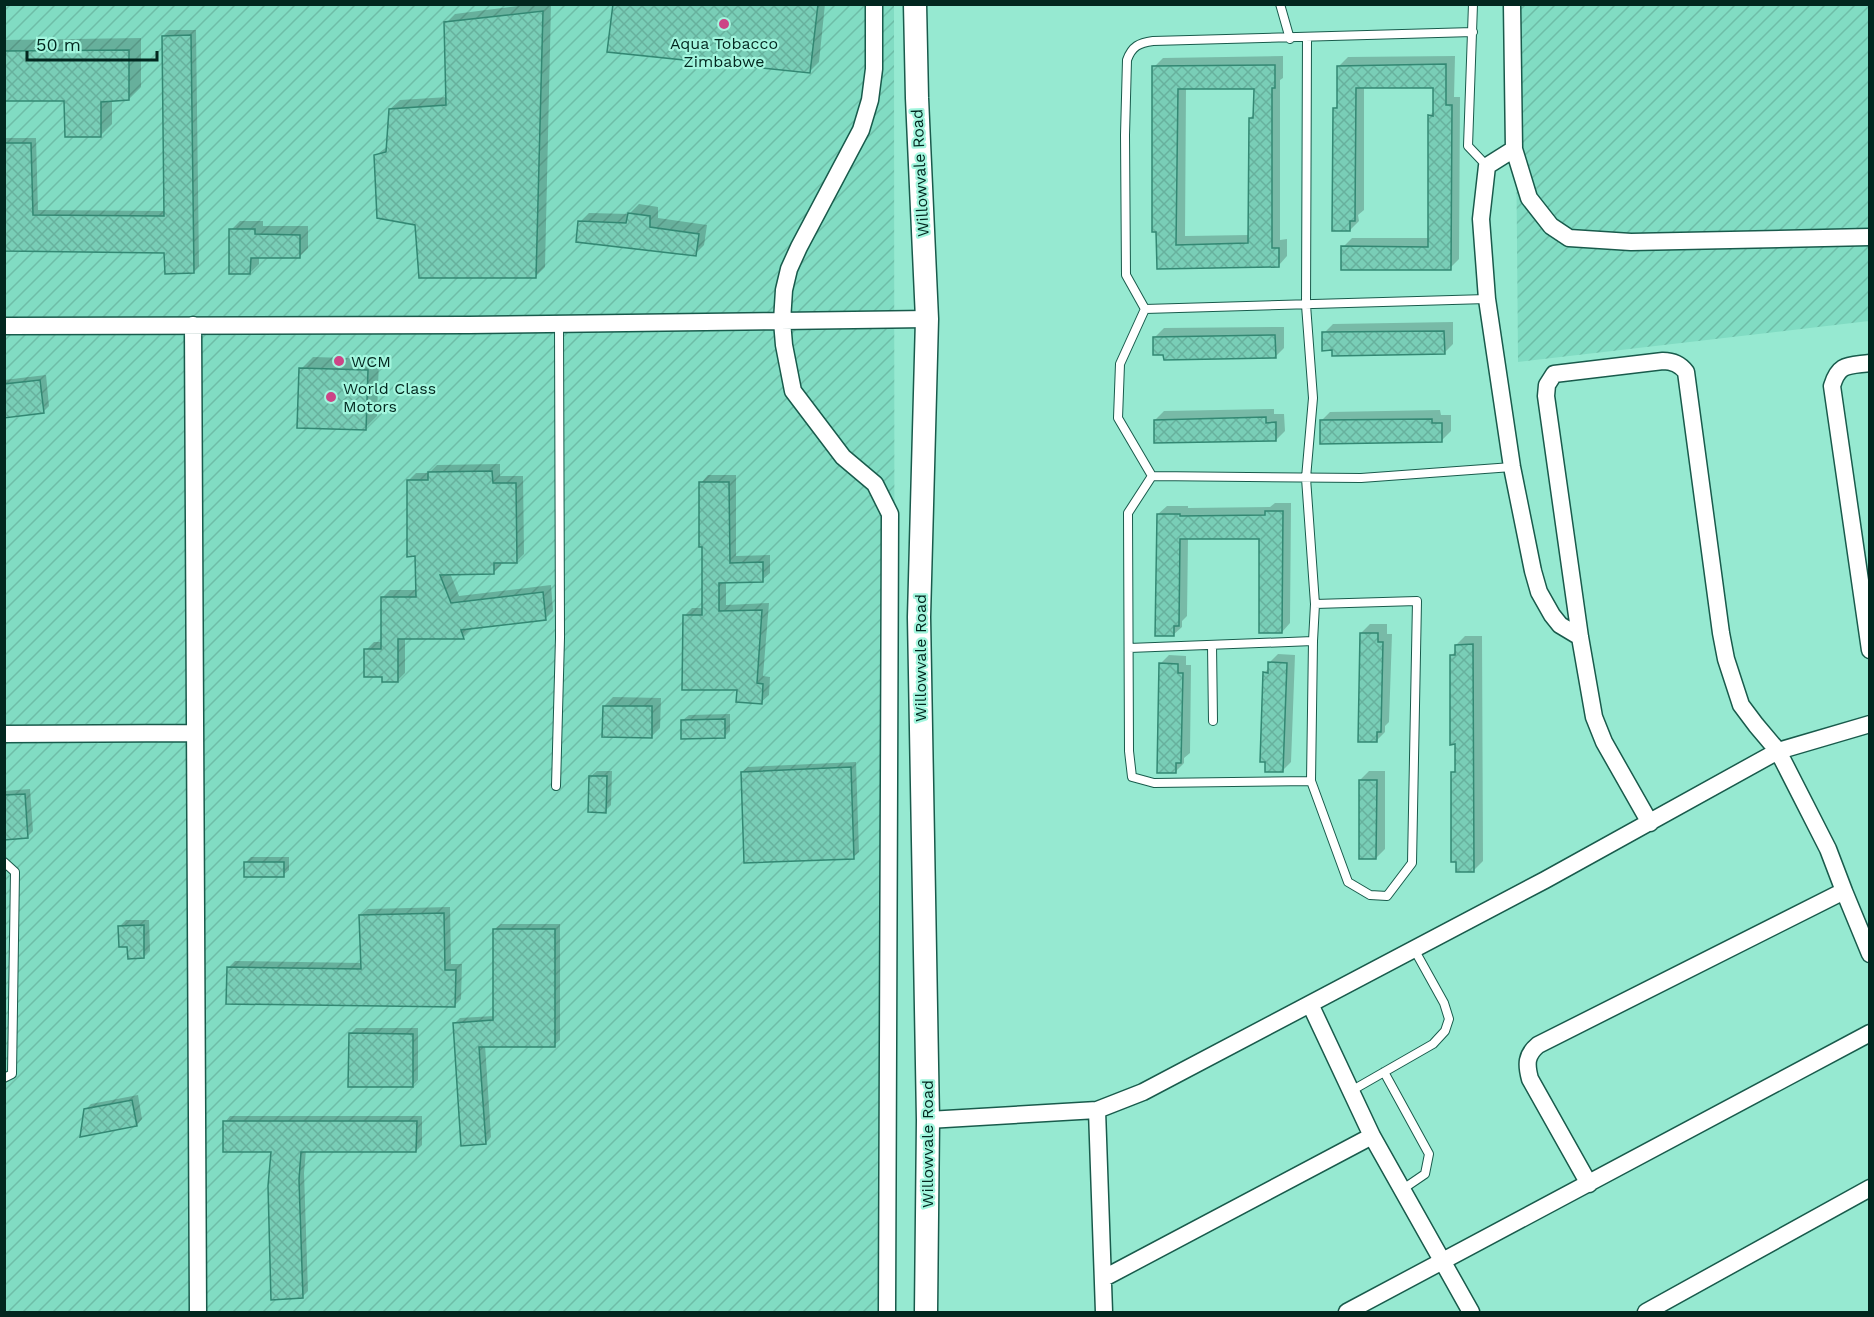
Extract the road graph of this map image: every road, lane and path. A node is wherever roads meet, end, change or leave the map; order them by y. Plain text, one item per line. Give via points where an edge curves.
1 (874, 4) edge
2 (915, 4) edge
3 (1280, 4) edge
4 (1473, 4) edge
5 (1512, 4) edge
6 (1473, 33) junction
7 (1307, 38) junction
8 (1290, 39) junction
9 (1514, 149) junction
10 (1487, 166) junction
11 (1869, 237) edge
12 (1487, 299) junction
13 (1306, 305) junction
14 (1145, 309) junction
15 (927, 319) junction
16 (782, 321) junction
17 (559, 324) junction
18 (193, 325) junction
19 (4, 326) edge
20 (1869, 363) edge
21 (1512, 467) junction
22 (1152, 476) junction
23 (1306, 478) junction
24 (1315, 604) junction
25 (1580, 637) junction
26 (1313, 641) junction
27 (1212, 645) junction
28 (1129, 648) junction
29 (1869, 650) edge
30 (1213, 721) dead end
31 (1869, 724) edge
32 (194, 733) junction
33 (4, 734) edge
34 (1778, 751) junction
35 (1311, 781) junction
36 (556, 786) dead end
37 (1650, 823) junction
38 (4, 862) edge
39 (1844, 891) junction
40 (1414, 949) junction
41 (1869, 954) edge
42 (1310, 1004) junction
43 (1869, 1033) edge
44 (1384, 1072) junction
45 (4, 1078) edge
46 (1351, 1091) junction
47 (1097, 1110) junction
48 (928, 1120) junction
49 (1372, 1136) junction
50 (1589, 1184) junction
51 (1869, 1188) edge
52 (1403, 1189) junction
53 (1444, 1262) junction
54 (1104, 1278) junction
55 (198, 1312) edge
56 (887, 1312) edge
57 (926, 1312) edge
58 (1104, 1312) edge
59 (1347, 1312) edge
60 (1471, 1312) edge
61 (1646, 1312) edge

1 - 16 street via 870,100 861,130 789,269
2 - 15 main road, Willowvale Road
3 - 8 lane
4 - 6 lane
5 - 9 street
6 - 7 lane
6 - 10 lane via 1468,147
7 - 8 lane
7 - 13 lane
8 - 14 lane via 1153,41 1130,51 1125,135 1126,275
9 - 10 street
9 - 11 street via 1529,198 1551,226 1569,238 1631,242
10 - 12 street via 1481,219
12 - 13 lane
12 - 21 street
13 - 14 lane
13 - 23 lane via 1313,398
14 - 22 lane via 1120,364 1118,418
15 - 16 street
15 - 48 main road, Willowvale Road via 919,617
16 - 17 street
16 - 56 street via 793,391 843,458 876,484 890,514
17 - 18 street
17 - 36 lane via 560,638
18 - 19 street
18 - 32 street
20 - 29 street via 1839,370 1832,386
21 - 23 lane
21 - 25 street via 1539,592 1560,625
22 - 23 lane
22 - 28 lane via 1128,513
23 - 24 lane
24 - 26 lane
24 - 35 lane via 1416,601 1412,863 1387,897 1370,895 1348,882
25 - 34 street via 1547,385 1554,374 1670,361 1686,372 1726,659 1741,705
25 - 37 street via 1598,732
26 - 27 lane
26 - 35 lane
27 - 28 lane
27 - 30 lane
28 - 35 lane via 1132,777 1154,783
31 - 34 street
32 - 33 street
32 - 55 street
34 - 37 street
34 - 39 street via 1828,849
37 - 40 street
38 - 45 lane via 15,872 12,1074
39 - 41 street
39 - 50 street via 1532,1050 1527,1066 1530,1079
40 - 42 street
40 - 44 lane via 1449,1019 1445,1031 1433,1044
42 - 46 street
42 - 47 street via 1143,1092
43 - 50 street
44 - 46 lane
44 - 52 lane via 1429,1154 1425,1174
46 - 49 street
47 - 48 street
47 - 54 street
48 - 57 main road, Willowvale Road
49 - 52 street
49 - 54 street
50 - 53 street
51 - 61 street
52 - 53 street
53 - 59 street
53 - 60 street
54 - 58 street

